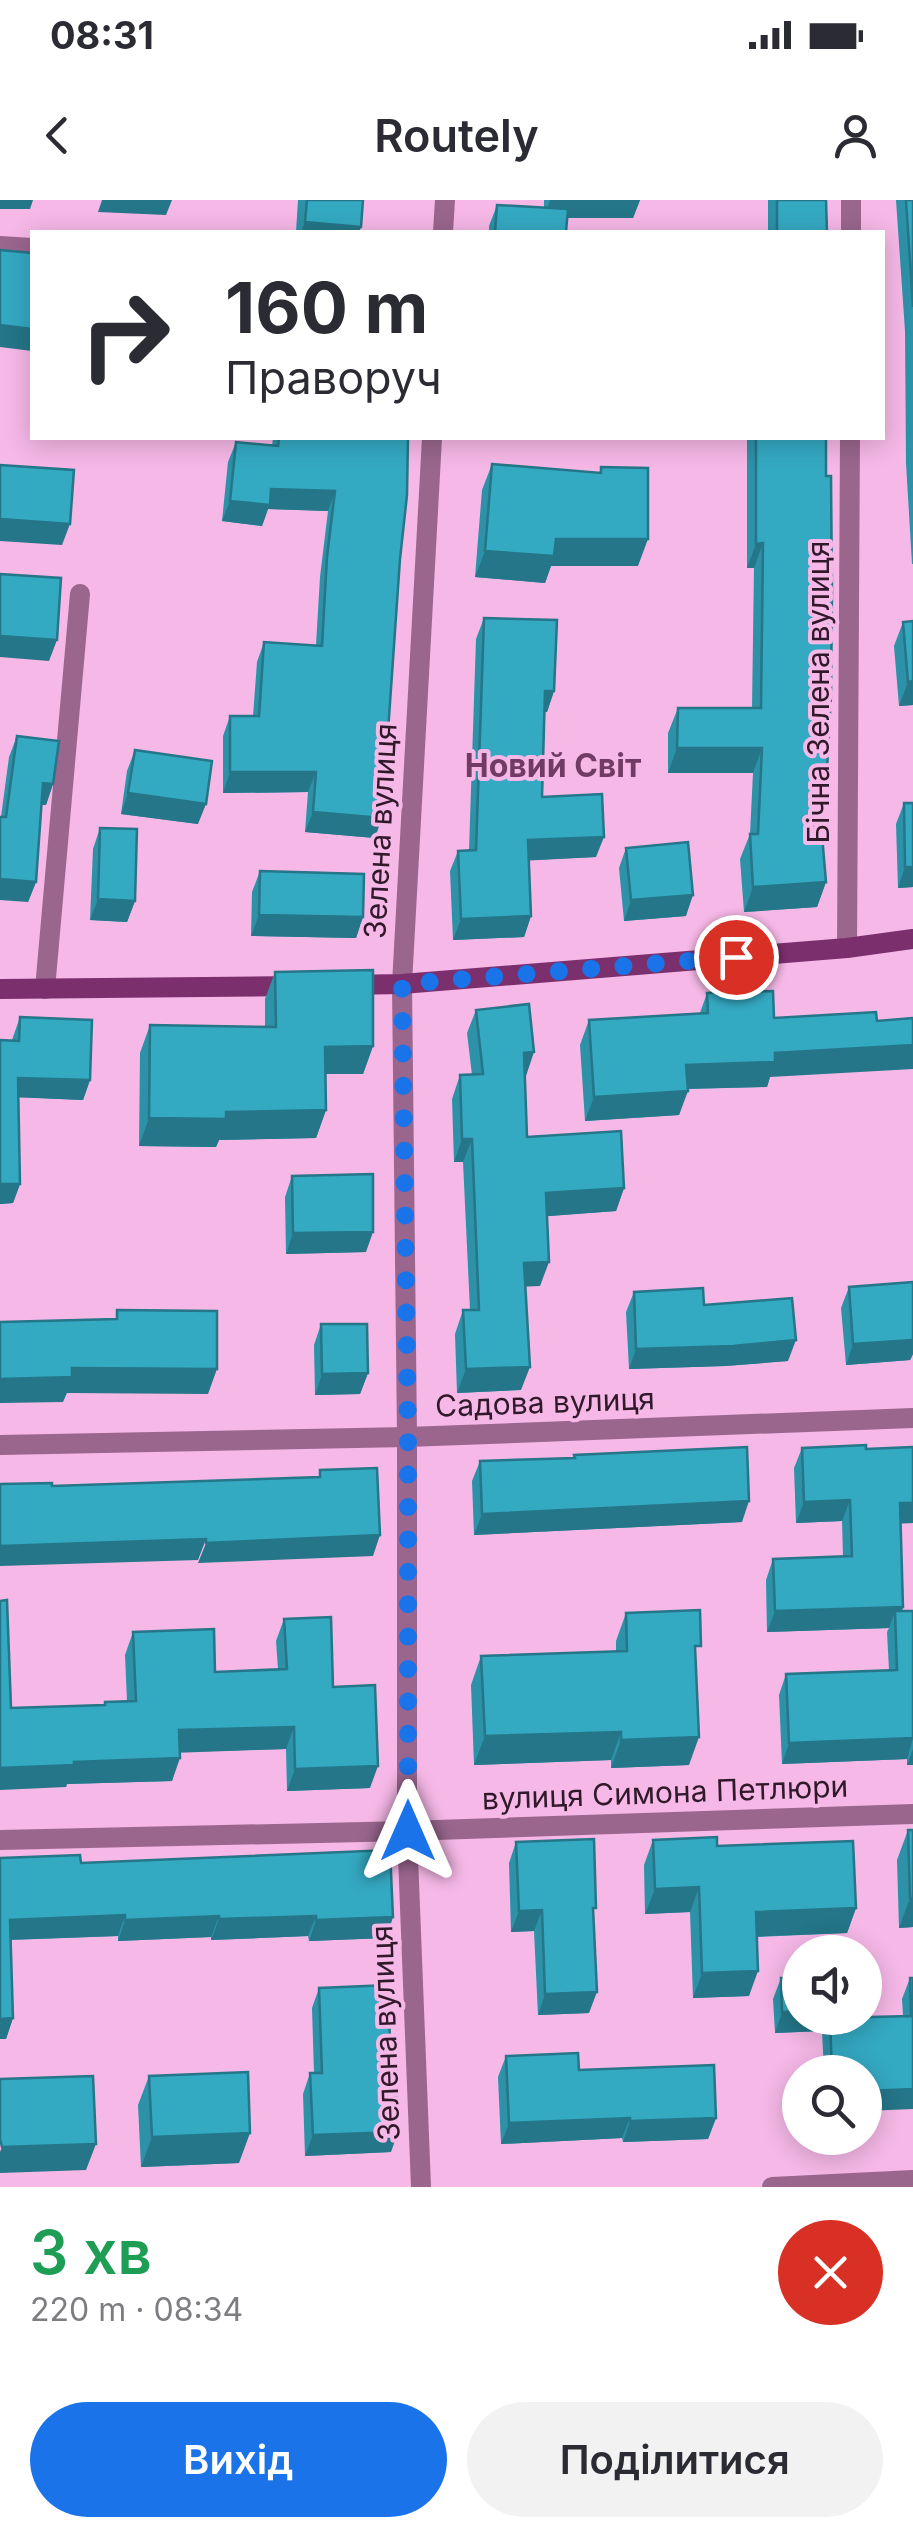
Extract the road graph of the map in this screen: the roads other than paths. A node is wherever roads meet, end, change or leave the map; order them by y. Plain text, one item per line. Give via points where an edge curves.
1 (445, 200) edge
2 (852, 200) edge
3 (444, 230) edge
4 (851, 230) edge
5 (0, 246) edge
6 (30, 248) edge
7 (432, 440) edge
8 (850, 440) edge
9 (80, 594) dead end
10 (913, 940) edge
11 (847, 948) junction
12 (402, 984) junction
13 (0, 989) edge
14 (45, 989) junction
15 (913, 1418) edge
16 (408, 1437) junction
17 (0, 1445) edge
18 (913, 1814) edge
19 (408, 1831) junction
20 (0, 1840) edge
21 (913, 2180) edge
22 (421, 2187) edge
23 (772, 2187) edge

1 - 3 street
2 - 4 street
5 - 6 street
7 - 12 street, Зелена вулиця
8 - 11 street, Бічна Зелена вулиця
9 - 14 street
10 - 11 street
11 - 12 street
12 - 14 street
12 - 16 street, Зелена вулиця
13 - 14 street
15 - 16 street, Садова вулиця
16 - 17 street, Садова вулиця
16 - 19 street, Зелена вулиця
18 - 19 street, вулиця Симона Петлюри
19 - 20 street, вулиця Симона Петлюри
19 - 22 street, Зелена вулиця
21 - 23 street

